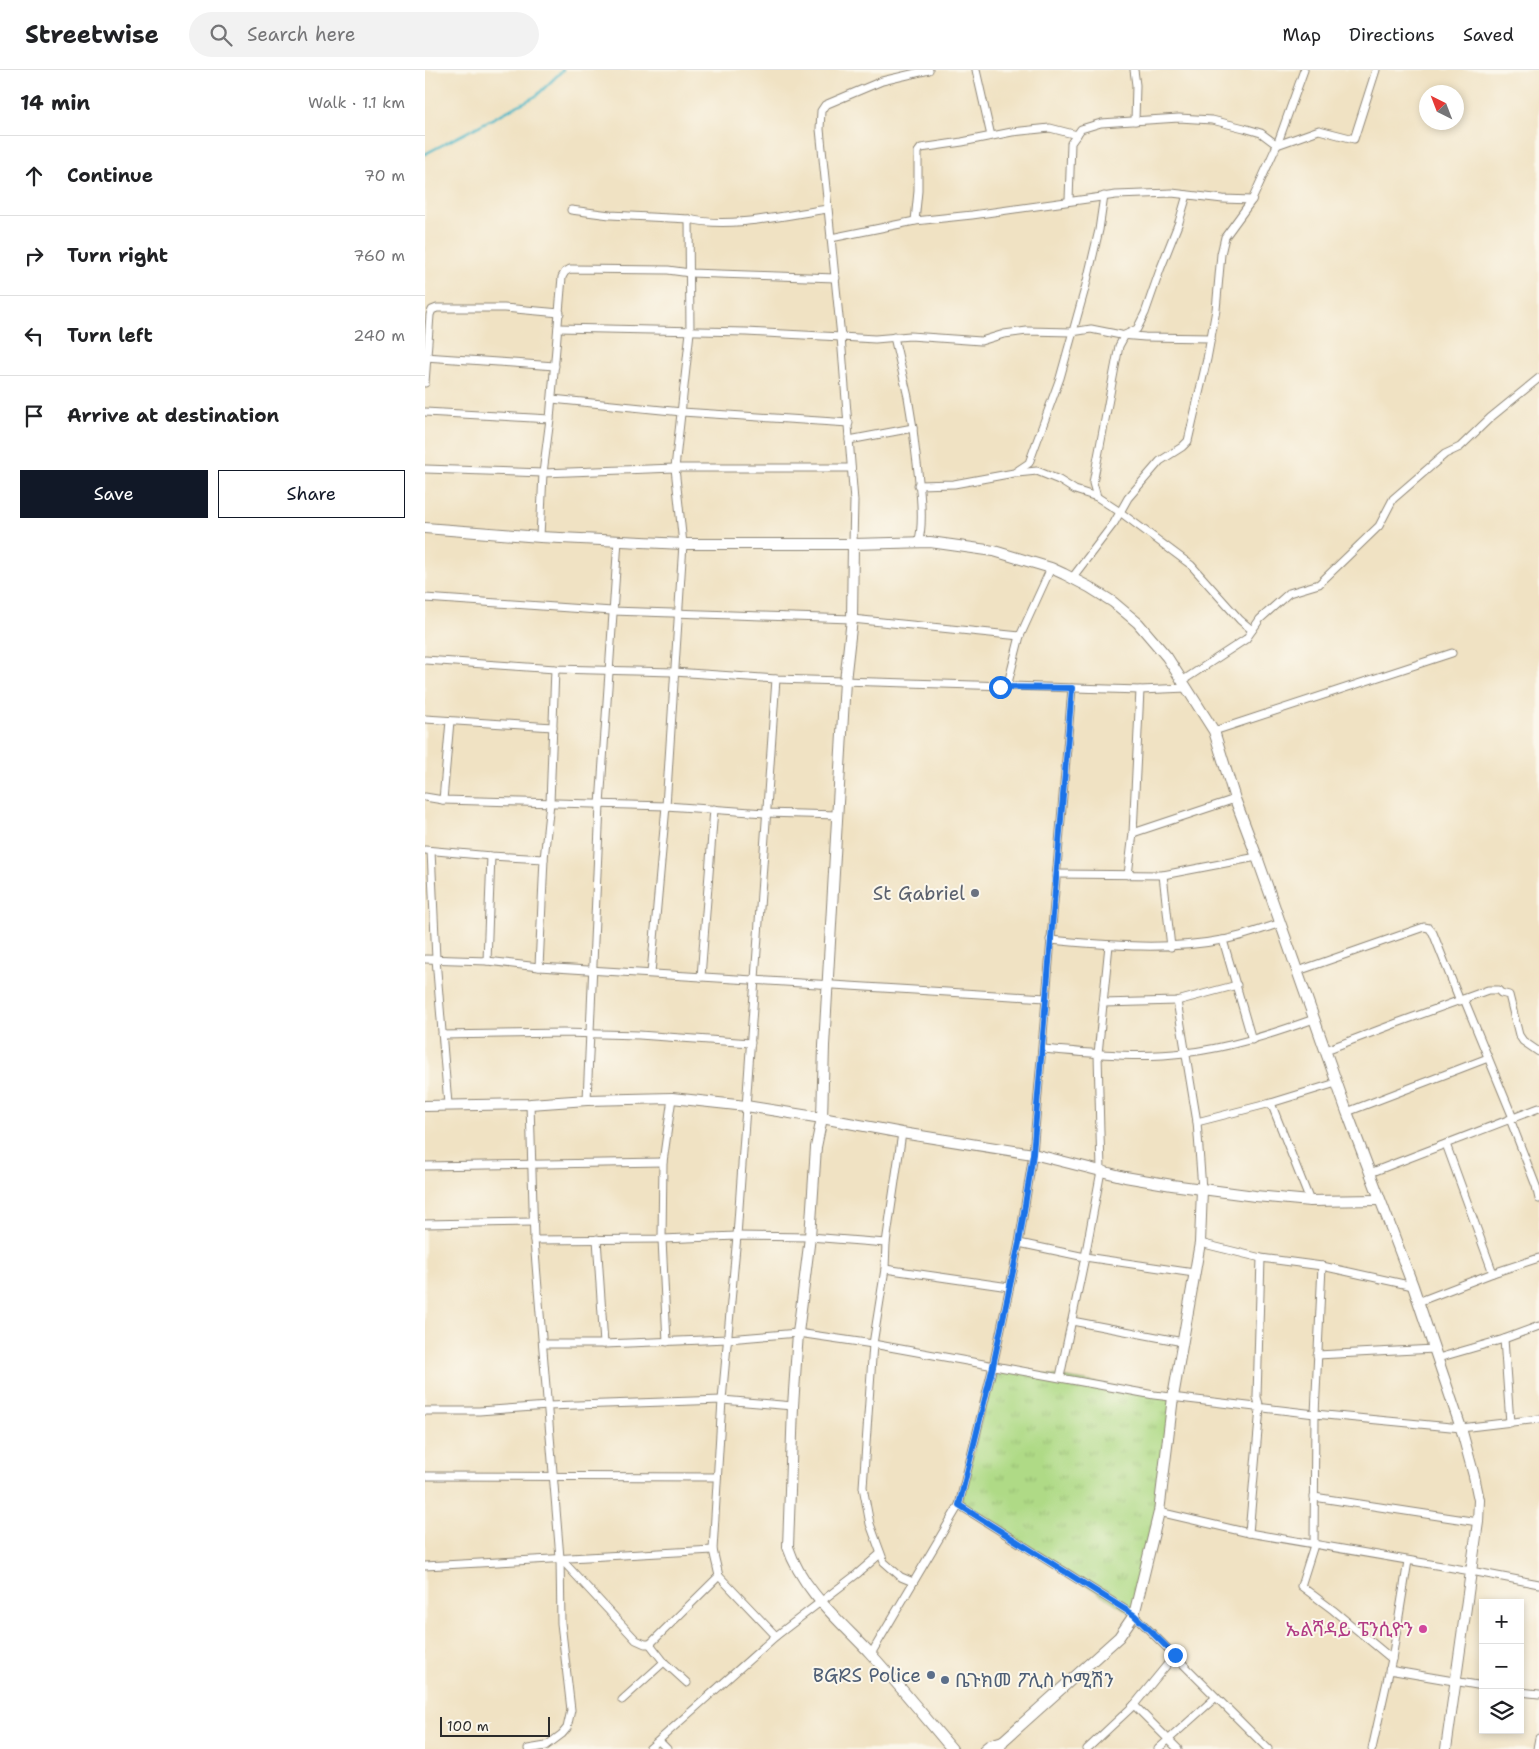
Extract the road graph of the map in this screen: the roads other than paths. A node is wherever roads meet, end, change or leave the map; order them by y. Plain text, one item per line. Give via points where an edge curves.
1 (929, 70) edge
2 (976, 70) edge
3 (1134, 70) edge
4 (1304, 70) edge
5 (1376, 70) edge
6 (1135, 121) junction
7 (1077, 135) junction
8 (991, 136) junction
9 (1277, 145) junction
10 (1187, 195) junction
11 (1104, 196) junction
12 (1069, 200) junction
13 (1252, 200) junction
14 (827, 209) junction
15 (571, 210) dead end
16 (689, 219) junction
17 (915, 221) junction
18 (831, 238) junction
19 (690, 273) junction
20 (836, 278) junction
21 (560, 313) junction
22 (558, 328) junction
23 (690, 332) junction
24 (1072, 332) junction
25 (1125, 335) junction
26 (841, 337) junction
27 (894, 337) junction
28 (1211, 338) junction
29 (426, 357) edge
30 (555, 366) junction
31 (1539, 378) edge
32 (425, 383) edge
33 (552, 399) junction
34 (425, 412) edge
35 (682, 412) junction
36 (550, 419) junction
37 (849, 423) junction
38 (913, 428) junction
39 (849, 440) junction
40 (675, 468) junction
41 (851, 468) junction
42 (425, 469) edge
43 (543, 472) junction
44 (1014, 473) junction
45 (919, 485) junction
46 (1097, 497) junction
47 (1120, 512) junction
48 (425, 528) edge
49 (540, 537) junction
50 (617, 540) junction
51 (918, 542) junction
52 (683, 544) junction
53 (853, 544) junction
54 (1051, 568) junction
55 (1072, 578) junction
56 (425, 598) edge
57 (612, 611) junction
58 (677, 613) junction
59 (852, 619) junction
60 (1252, 630) junction
61 (1020, 636) junction
62 (1452, 652) dead end
63 (425, 660) edge
64 (555, 668) junction
65 (609, 669) junction
66 (674, 672) junction
67 (776, 679) junction
68 (845, 681) junction
69 (1185, 685) junction
70 (1007, 687) junction
71 (1072, 688) junction
72 (1140, 690) junction
73 (425, 719) edge
74 (450, 721) junction
75 (553, 727) junction
76 (1214, 731) junction
77 (425, 798) edge
78 (1235, 799) junction
79 (443, 800) junction
80 (550, 803) junction
81 (600, 805) junction
82 (666, 806) junction
83 (714, 808) junction
84 (765, 813) junction
85 (838, 815) junction
86 (1133, 833) junction
87 (428, 851) edge
88 (491, 856) junction
89 (1257, 857) junction
90 (544, 859) junction
91 (1056, 874) junction
92 (1128, 875) junction
93 (1163, 875) junction
94 (1281, 923) junction
95 (1050, 940) junction
96 (1223, 940) junction
97 (1109, 945) junction
98 (1171, 946) junction
99 (425, 959) edge
100 (436, 959) junction
101 (487, 961) junction
102 (539, 968) junction
103 (593, 971) junction
104 (1298, 971) junction
105 (651, 973) junction
106 (701, 977) junction
107 (756, 981) junction
108 (828, 985) junction
109 (1237, 986) junction
110 (1046, 998) junction
111 (1462, 1000) junction
112 (1177, 1001) junction
113 (1103, 1003) junction
114 (1314, 1019) junction
115 (589, 1034) junction
116 (441, 1036) junction
117 (1251, 1040) junction
118 (751, 1043) junction
119 (1043, 1049) junction
120 (1326, 1050) junction
121 (1539, 1052) edge
122 (1184, 1053) junction
123 (1098, 1054) junction
124 (1488, 1058) junction
125 (1336, 1083) junction
126 (672, 1098) junction
127 (587, 1100) junction
128 (1271, 1103) junction
129 (448, 1104) junction
130 (530, 1104) junction
131 (425, 1106) edge
132 (746, 1106) junction
133 (1539, 1108) edge
134 (1347, 1112) junction
135 (822, 1118) junction
136 (1512, 1118) junction
137 (1197, 1122) junction
138 (901, 1133) junction
139 (1446, 1144) junction
140 (1033, 1154) junction
141 (663, 1162) junction
142 (531, 1164) junction
143 (425, 1166) edge
144 (1101, 1171) junction
145 (1370, 1173) junction
146 (1202, 1189) junction
147 (1539, 1199) edge
148 (1379, 1200) junction
149 (1310, 1201) junction
150 (533, 1222) junction
151 (425, 1224) edge
152 (737, 1236) junction
153 (810, 1237) junction
154 (597, 1239) junction
155 (662, 1239) junction
156 (534, 1240) junction
157 (887, 1243) junction
158 (1019, 1243) junction
159 (1200, 1243) junction
160 (1085, 1257) junction
161 (1261, 1258) junction
162 (1539, 1258) edge
163 (1322, 1266) junction
164 (885, 1269) junction
165 (1194, 1273) junction
166 (1493, 1273) junction
167 (1413, 1286) junction
168 (1009, 1288) junction
169 (1418, 1302) junction
170 (1072, 1320) junction
171 (1539, 1326) edge
172 (799, 1333) junction
173 (728, 1339) junction
174 (1503, 1339) junction
175 (667, 1342) junction
176 (1183, 1342) junction
177 (543, 1344) junction
178 (605, 1344) junction
179 (873, 1344) junction
180 (1436, 1354) junction
181 (1317, 1355) junction
182 (993, 1366) junction
183 (1060, 1377) junction
184 (1173, 1397) junction
185 (722, 1400) junction
186 (548, 1406) junction
187 (793, 1406) junction
188 (1259, 1408) junction
189 (425, 1412) edge
190 (1315, 1414) junction
191 (1539, 1419) edge
192 (1510, 1423) junction
193 (1461, 1428) junction
194 (425, 1476) edge
195 (554, 1476) junction
196 (717, 1477) junction
197 (1314, 1497) junction
198 (959, 1505) junction
199 (1159, 1512) junction
200 (1478, 1522) junction
201 (1249, 1533) junction
202 (1315, 1545) junction
203 (713, 1550) junction
204 (880, 1554) junction
205 (560, 1558) junction
206 (1408, 1560) junction
207 (425, 1566) edge
208 (1471, 1571) junction
209 (719, 1576) junction
210 (913, 1582) junction
211 (1539, 1584) edge
212 (821, 1602) junction
213 (1134, 1615) junction
214 (776, 1636) junction
215 (650, 1644) junction
216 (871, 1654) junction
217 (1175, 1655) junction
218 (1392, 1660) junction
219 (664, 1662) junction
220 (1389, 1670) junction
221 (687, 1683) dead end
222 (1456, 1683) junction
223 (1479, 1686) edge
224 (1524, 1692) edge
225 (1539, 1694) edge
226 (1215, 1698) junction
227 (622, 1700) dead end
228 (1134, 1705) junction
229 (1539, 1738) edge
230 (1169, 1739) junction
231 (659, 1740) junction
232 (1001, 1745) edge
233 (528, 1749) edge
234 (649, 1749) edge
235 (667, 1749) edge
236 (952, 1749) edge
237 (985, 1749) edge
238 (1087, 1749) edge
239 (1158, 1749) edge
240 (1178, 1749) edge
241 (1267, 1749) edge
242 (1372, 1749) edge
243 (1446, 1749) edge
244 (1537, 1749) edge

1 - 14 street via 882,81 825,106 821,111
2 - 8 street
3 - 6 street
4 - 9 street
5 - 9 street via 1354,139 1319,130
6 - 7 street via 1101,123 1081,129
6 - 9 street via 1211,120 1261,133
7 - 8 street via 1050,128
7 - 12 street via 1071,143
8 - 17 street via 921,148 918,152
9 - 13 street
10 - 11 street
10 - 13 street
10 - 25 street via 1145,314 1137,329
11 - 12 street
11 - 24 street via 1099,230
12 - 17 street
13 - 28 street via 1225,237
14 - 16 street via 731,222
14 - 18 street
15 - 16 street
16 - 19 street
17 - 18 street
18 - 20 street
19 - 20 street
19 - 21 street via 570,269 562,277
19 - 23 street
20 - 26 street
21 - 22 street
21 - 29 street via 504,308 437,308 430,315
22 - 23 street
22 - 30 street
23 - 26 street
23 - 35 street
24 - 25 street via 1091,329
24 - 27 street via 1027,331 981,341
24 - 44 street via 1060,378 1029,463
25 - 28 street
25 - 46 street via 1113,370 1093,482
26 - 27 street
26 - 37 street
27 - 38 street
28 - 47 street via 1188,441 1159,462
29 - 30 street
29 - 32 street
30 - 33 street
31 - 60 street via 1460,447 1445,454 1393,499 1379,526 1319,584 1289,593
33 - 35 street
33 - 36 street
34 - 36 street
35 - 37 street
35 - 40 street
36 - 43 street
37 - 39 street
38 - 39 street
38 - 45 street
39 - 41 street
40 - 41 street
40 - 43 street
40 - 52 street
41 - 53 street
42 - 43 street
43 - 49 street
44 - 45 street via 954,484
44 - 46 street via 1037,471
45 - 51 street via 921,533
46 - 47 street
47 - 55 street
47 - 60 street via 1191,564
48 - 49 street
49 - 50 street
50 - 52 street
50 - 57 street
51 - 53 street
51 - 54 street via 994,551
52 - 53 street
52 - 58 street
53 - 59 street
54 - 55 street
54 - 61 street
55 - 69 street via 1113,602 1138,623 1167,656
56 - 57 street
57 - 58 street
57 - 65 street
58 - 59 street
58 - 66 street
59 - 61 street
59 - 68 street
60 - 69 street via 1246,639
61 - 70 street
62 - 76 street
63 - 64 street
64 - 65 street
64 - 75 street
65 - 66 street
65 - 81 street
66 - 67 street
66 - 82 street
67 - 68 street
67 - 84 street
68 - 70 street
68 - 85 street
69 - 72 street
69 - 76 street
70 - 71 street
71 - 72 street
71 - 91 street
72 - 86 street
73 - 74 street
74 - 75 street
74 - 79 street
75 - 80 street
76 - 78 street
77 - 79 street
78 - 86 street
78 - 89 street
79 - 80 street
80 - 81 street
80 - 90 street
81 - 82 street
81 - 103 street
82 - 83 street
82 - 105 street
83 - 84 street
83 - 106 street
84 - 85 street
84 - 107 street
85 - 108 street
86 - 92 street
87 - 88 street
87 - 100 street
88 - 90 street
88 - 101 street
89 - 93 street
89 - 94 street
90 - 102 street
91 - 92 street
91 - 95 street
92 - 93 street
93 - 98 street
94 - 96 street
94 - 104 street
95 - 97 street
95 - 110 street
96 - 98 street
96 - 109 street
97 - 98 street
97 - 113 street
99 - 100 street
100 - 101 street
100 - 116 street
101 - 102 street
102 - 103 street
103 - 105 street
103 - 115 street
104 - 111 street via 1429,928
104 - 114 street
105 - 106 street
106 - 107 street
107 - 108 street
107 - 118 street
108 - 110 street
108 - 135 street
109 - 112 street
109 - 117 street
110 - 119 street
111 - 120 street
111 - 121 street via 1493,990 1509,995 1519,1035
111 - 124 street
112 - 113 street
112 - 122 street
113 - 123 street
114 - 117 street
114 - 120 street
115 - 116 street
115 - 118 street
115 - 127 street
116 - 129 street
117 - 122 street
118 - 132 street
119 - 123 street
119 - 140 street
120 - 125 street
122 - 123 street
122 - 137 street
123 - 144 street
124 - 134 street
124 - 136 street
125 - 128 street
125 - 134 street
126 - 127 street
126 - 132 street
126 - 141 street
127 - 130 street
128 - 137 street
128 - 149 street
129 - 130 street
129 - 131 street
130 - 142 street
132 - 135 street
132 - 152 street
133 - 136 street
134 - 145 street
135 - 138 street
135 - 153 street via 816,1147
136 - 139 street
136 - 147 street
137 - 146 street
138 - 140 street
138 - 157 street
139 - 145 street
139 - 166 street
140 - 144 street
140 - 158 street
141 - 142 street
141 - 155 street
142 - 143 street
142 - 150 street
144 - 146 street
144 - 160 street
145 - 148 street
146 - 149 street
146 - 159 street
148 - 149 street
148 - 167 street
150 - 151 street
150 - 156 street
152 - 153 street
152 - 155 street
152 - 173 street
153 - 157 street
153 - 172 street
154 - 155 street
154 - 156 street
154 - 178 street
155 - 175 street
156 - 177 street
157 - 164 street
158 - 160 street
158 - 168 street
159 - 161 street
159 - 165 street
160 - 165 street
160 - 170 street
161 - 163 street
161 - 188 street
162 - 166 street
163 - 167 street
163 - 181 street
164 - 168 street
164 - 179 street
165 - 176 street
166 - 169 street
167 - 169 street
168 - 182 street
169 - 180 street
170 - 176 street
170 - 183 street
171 - 174 street
172 - 173 street
172 - 179 street
172 - 187 street
173 - 175 street
173 - 185 street
174 - 180 street
174 - 192 street
175 - 178 street
176 - 184 street
177 - 178 street
177 - 186 street
179 - 182 street
179 - 204 street via 863,1487
180 - 181 street
180 - 193 street
181 - 190 street
182 - 183 street
182 - 198 street
183 - 184 street
184 - 188 street
184 - 199 street
185 - 186 street
185 - 187 street
185 - 196 street
186 - 189 street
186 - 195 street
187 - 212 street via 788,1547 793,1563
188 - 190 street
188 - 201 street
190 - 193 street
190 - 197 street
191 - 192 street
192 - 193 street
193 - 200 street via 1475,1476
194 - 195 street
195 - 196 street
195 - 205 street
196 - 203 street
197 - 200 street
197 - 202 street
198 - 210 street
198 - 213 street
199 - 201 street
199 - 213 street
200 - 208 street
201 - 202 street
202 - 206 street
202 - 218 street via 1301,1586
203 - 205 street
203 - 209 street
204 - 210 street via 901,1577
204 - 212 street
205 - 207 street
205 - 215 street via 636,1640
205 - 233 street via 561,1623 571,1710 567,1728 562,1734 546,1746
206 - 208 street
206 - 218 street
208 - 211 street
208 - 222 street
209 - 214 street
209 - 215 street
210 - 216 street
212 - 214 street
212 - 216 street
213 - 217 street
213 - 232 street via 1119,1637
214 - 231 street
215 - 219 street
216 - 236 street
217 - 226 street
217 - 228 street
218 - 220 street
219 - 221 street
219 - 227 street
220 - 222 street
220 - 242 street
222 - 223 street
222 - 243 street
224 - 225 street
226 - 230 street
226 - 241 street
228 - 230 street
228 - 238 street
229 - 244 street
230 - 239 street
230 - 240 street
231 - 234 street
231 - 235 street
232 - 237 street via 990,1745

